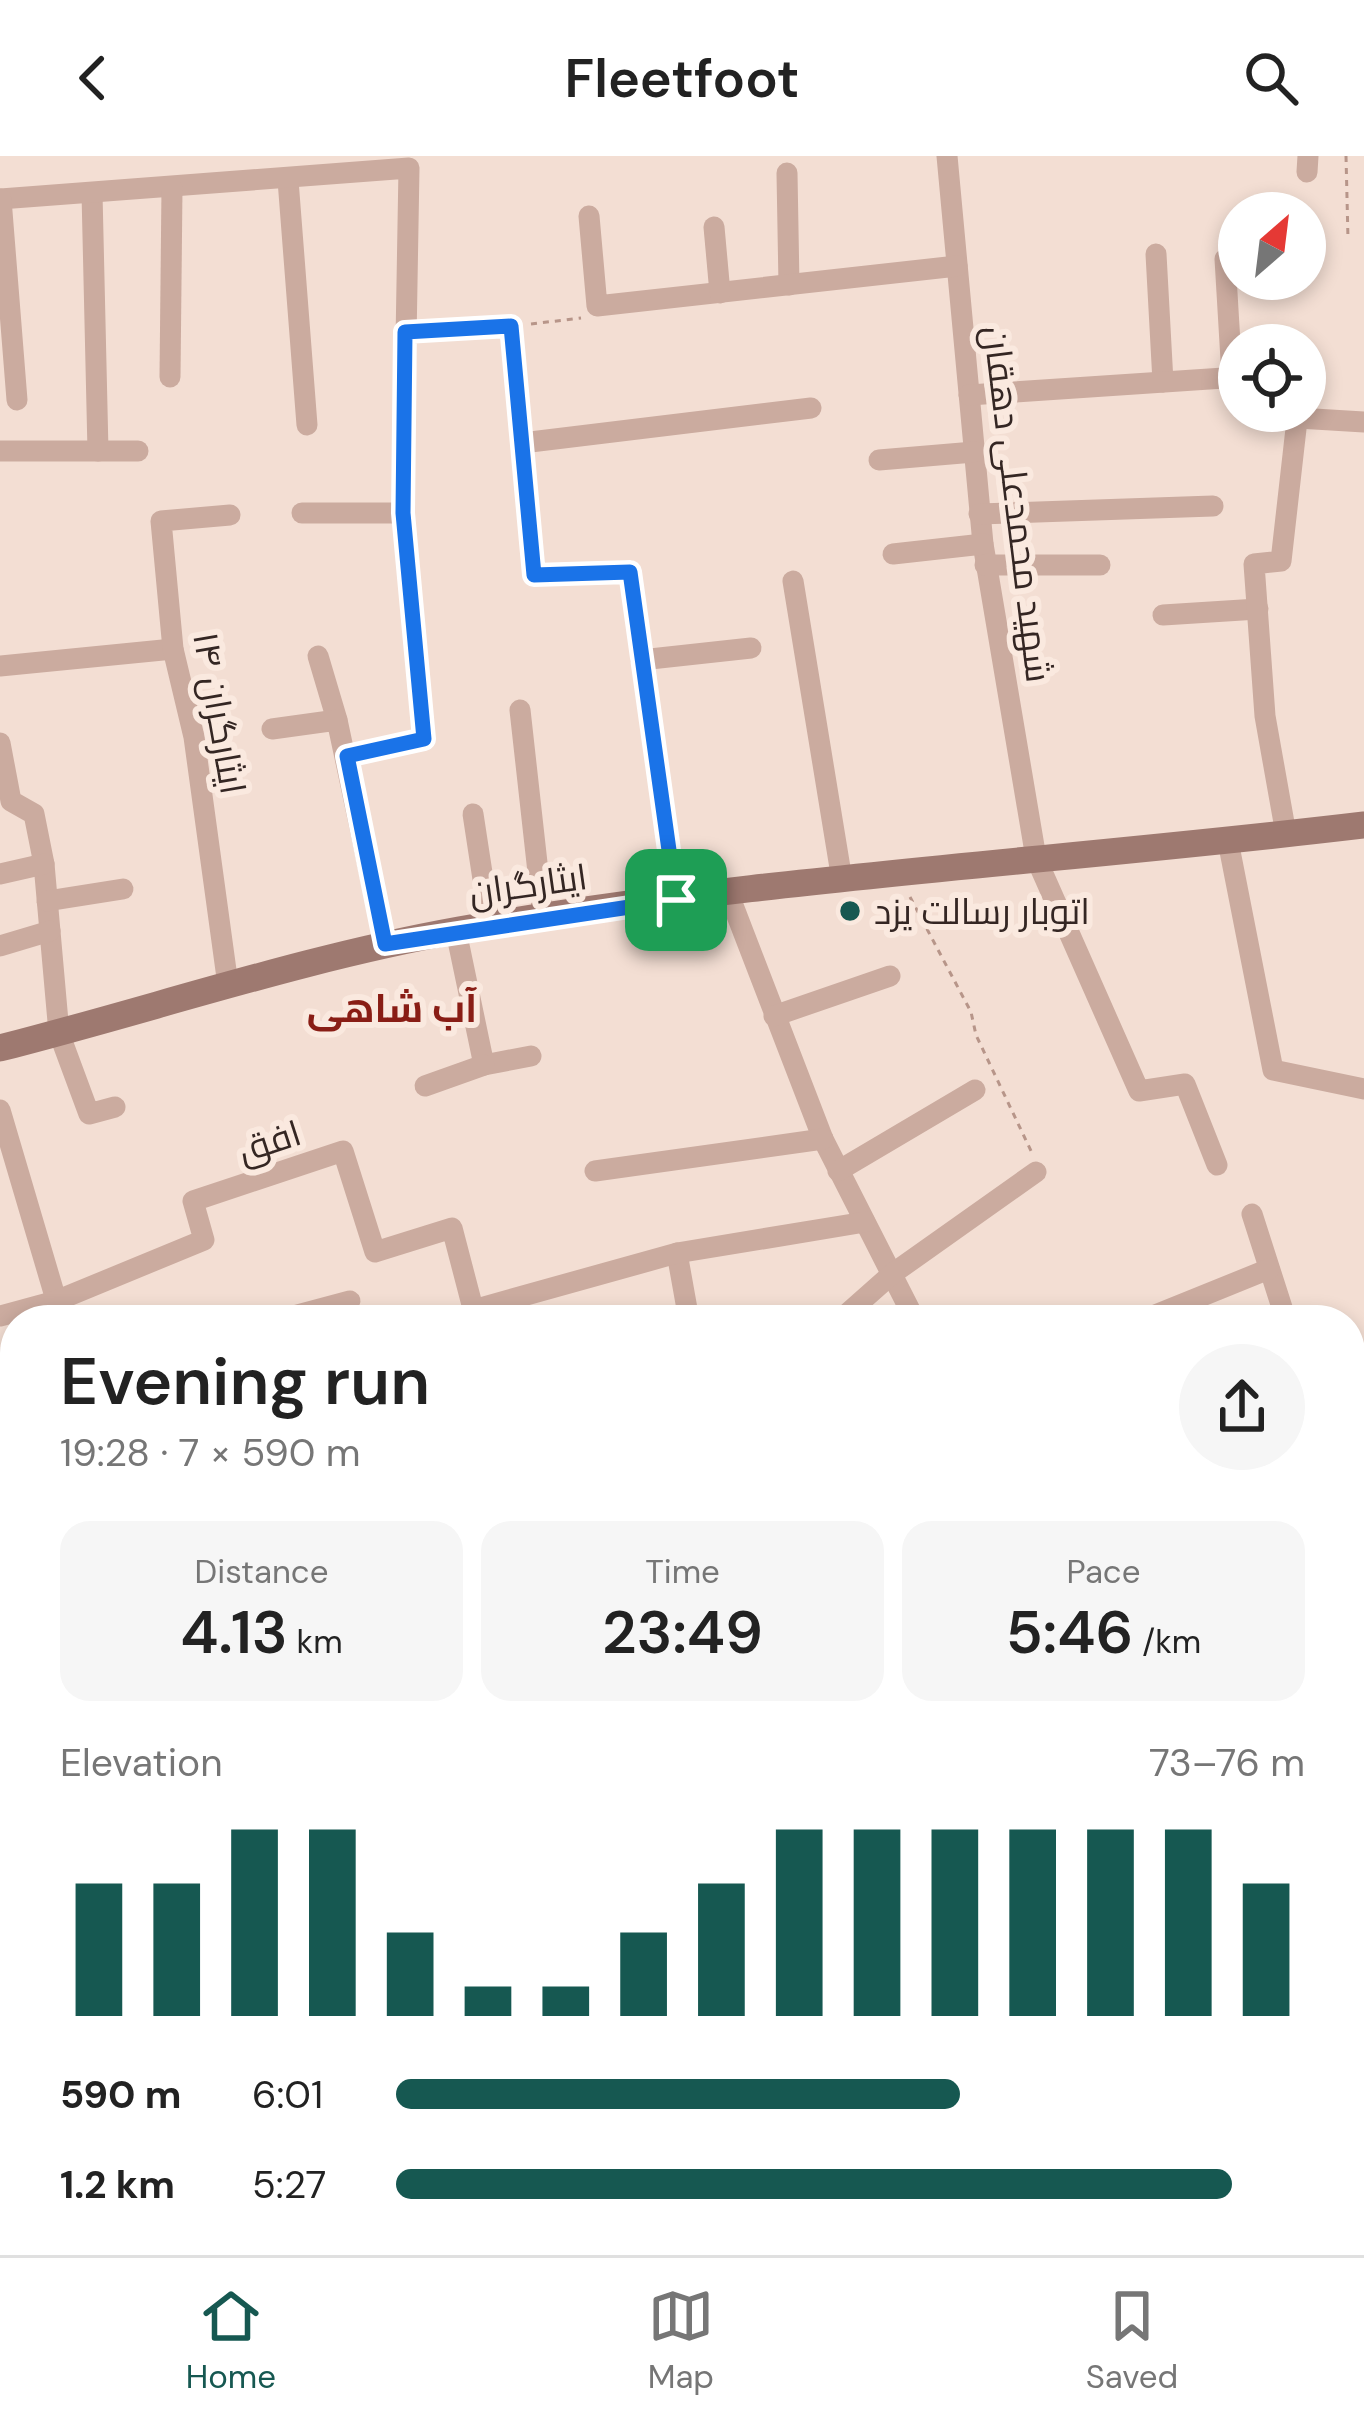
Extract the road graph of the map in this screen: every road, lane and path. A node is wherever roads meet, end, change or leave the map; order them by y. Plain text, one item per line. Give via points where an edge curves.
1 (947, 156) edge
2 (1346, 156) edge
3 (369, 163) edge
4 (787, 172) dead end
5 (288, 180) junction
6 (172, 188) junction
7 (92, 193) junction
8 (1, 199) edge
9 (589, 217) dead end
10 (714, 226) dead end
11 (1348, 239) dead end
12 (1156, 254) dead end
13 (957, 266) junction
14 (789, 285) junction
15 (720, 292) junction
16 (597, 306) junction
17 (511, 326) junction
18 (405, 332) junction
19 (170, 377) dead end
20 (1218, 378) edge
21 (1163, 382) junction
22 (969, 395) junction
23 (17, 400) dead end
24 (812, 408) dead end
25 (1326, 417) edge
26 (1364, 422) edge
27 (307, 425) dead end
28 (1296, 432) edge
29 (522, 443) junction
30 (98, 451) junction
31 (138, 451) dead end
32 (0, 452) edge
33 (974, 452) junction
34 (880, 460) dead end
35 (1213, 506) dead end
36 (302, 513) dead end
37 (403, 513) junction
38 (979, 514) junction
39 (230, 515) dead end
40 (893, 554) dead end
41 (984, 554) junction
42 (1100, 565) dead end
43 (793, 581) dead end
44 (1258, 609) junction
45 (1163, 615) dead end
46 (751, 648) dead end
47 (173, 649) junction
48 (318, 656) dead end
49 (641, 660) junction
50 (0, 666) edge
51 (520, 710) dead end
52 (337, 721) junction
53 (272, 729) dead end
54 (0, 743) edge
55 (347, 756) junction
56 (472, 814) dead end
57 (1364, 825) edge
58 (1286, 834) junction
59 (1228, 841) junction
60 (1036, 858) junction
61 (44, 864) junction
62 (0, 874) edge
63 (898, 874) junction
64 (842, 880) junction
65 (123, 889) dead end
66 (729, 895) junction
67 (676, 900) junction
68 (47, 901) junction
69 (543, 917) junction
70 (490, 925) junction
71 (50, 931) junction
72 (456, 931) junction
73 (385, 944) junction
74 (0, 946) edge
75 (890, 976) dead end
76 (228, 985) junction
77 (774, 1016) junction
78 (59, 1033) junction
79 (0, 1048) edge
80 (531, 1056) dead end
81 (484, 1065) junction
82 (424, 1086) dead end
83 (1364, 1089) edge
84 (975, 1090) dead end
85 (116, 1107) dead end
86 (2, 1122) edge
87 (824, 1139) junction
88 (1217, 1165) dead end
89 (595, 1171) dead end
90 (838, 1171) junction
91 (1036, 1172) joint
92 (1252, 1214) dead end
93 (865, 1222) junction
94 (677, 1253) junction
95 (1269, 1269) junction
96 (892, 1274) junction
97 (350, 1301) dead end
98 (57, 1305) edge
99 (71, 1305) edge
100 (335, 1305) edge
101 (472, 1305) edge
102 (508, 1305) edge
103 (686, 1305) edge
104 (857, 1305) edge
105 (908, 1305) edge
106 (1180, 1305) edge
107 (1281, 1305) edge

1 - 13 street, شهید محمدعلی دهقان
2 - 11 path
3 - 5 street
3 - 18 street via 409,168
4 - 14 street
5 - 6 street
5 - 27 street
6 - 7 street
6 - 19 street
7 - 8 street
7 - 30 street
8 - 23 street
9 - 16 street
10 - 15 street
12 - 21 street
13 - 14 street
13 - 22 street, شهید محمدعلی دهقان
14 - 15 street
15 - 16 street
16 - 17 path via 580,318
17 - 18 street
17 - 29 street
18 - 37 street
20 - 21 street
21 - 22 street
22 - 33 street, شهید محمدعلی دهقان
24 - 29 street
25 - 26 street
28 - 44 street via 1281,561 1255,563
29 - 49 street via 534,575 630,572
30 - 31 street
30 - 32 street
33 - 34 street
33 - 38 street, شهید محمدعلی دهقان
35 - 38 street
36 - 37 street
37 - 55 street via 424,739
38 - 41 street, شهید محمدعلی دهقان
39 - 47 street, ایثارگران ۱۴ via 161,521
40 - 41 street
41 - 42 street
41 - 60 street, شهید محمدعلی دهقان
43 - 64 street
44 - 45 street
44 - 58 street via 1265,716
46 - 49 street
47 - 50 street
47 - 76 street, ایثارگران ۱۴ via 194,737
48 - 52 street
49 - 67 street
51 - 69 street
52 - 53 street
52 - 55 street
54 - 61 street via 11,801 34,814
55 - 73 street
56 - 70 street
57 - 58 main road, ایثارگران
58 - 59 main road, ایثارگران
59 - 60 main road, ایثارگران
59 - 83 street via 1273,1070
60 - 63 main road, ایثارگران
60 - 88 street, شهید محمدعلی دهقان via 1139,1091 1184,1084
61 - 62 street
61 - 68 street
63 - 64 main road, ایثارگران
63 - 91 path via 971,1012
64 - 66 main road, ایثارگران
65 - 68 street
66 - 67 main road, ایثارگران
66 - 77 street
67 - 69 main road, ایثارگران
68 - 71 street
69 - 70 main road, ایثارگران
70 - 72 main road, ایثارگران
71 - 74 street
71 - 78 street
72 - 73 main road, ایثارگران
72 - 81 street
73 - 76 main road, ایثارگران
75 - 77 street
76 - 78 main road, ایثارگران
77 - 87 street
78 - 79 main road, ایثارگران
78 - 85 street via 89,1114
80 - 81 street
81 - 82 street
84 - 90 street
86 - 98 street
87 - 89 street
87 - 90 street
90 - 93 street
91 - 96 street
92 - 95 street
93 - 94 street
93 - 96 street
94 - 102 street
94 - 103 street
95 - 106 street
95 - 107 street
96 - 104 street
96 - 105 street
97 - 100 street
99 - 101 street, افق via 205,1240 193,1201 343,1151 375,1252 452,1228

